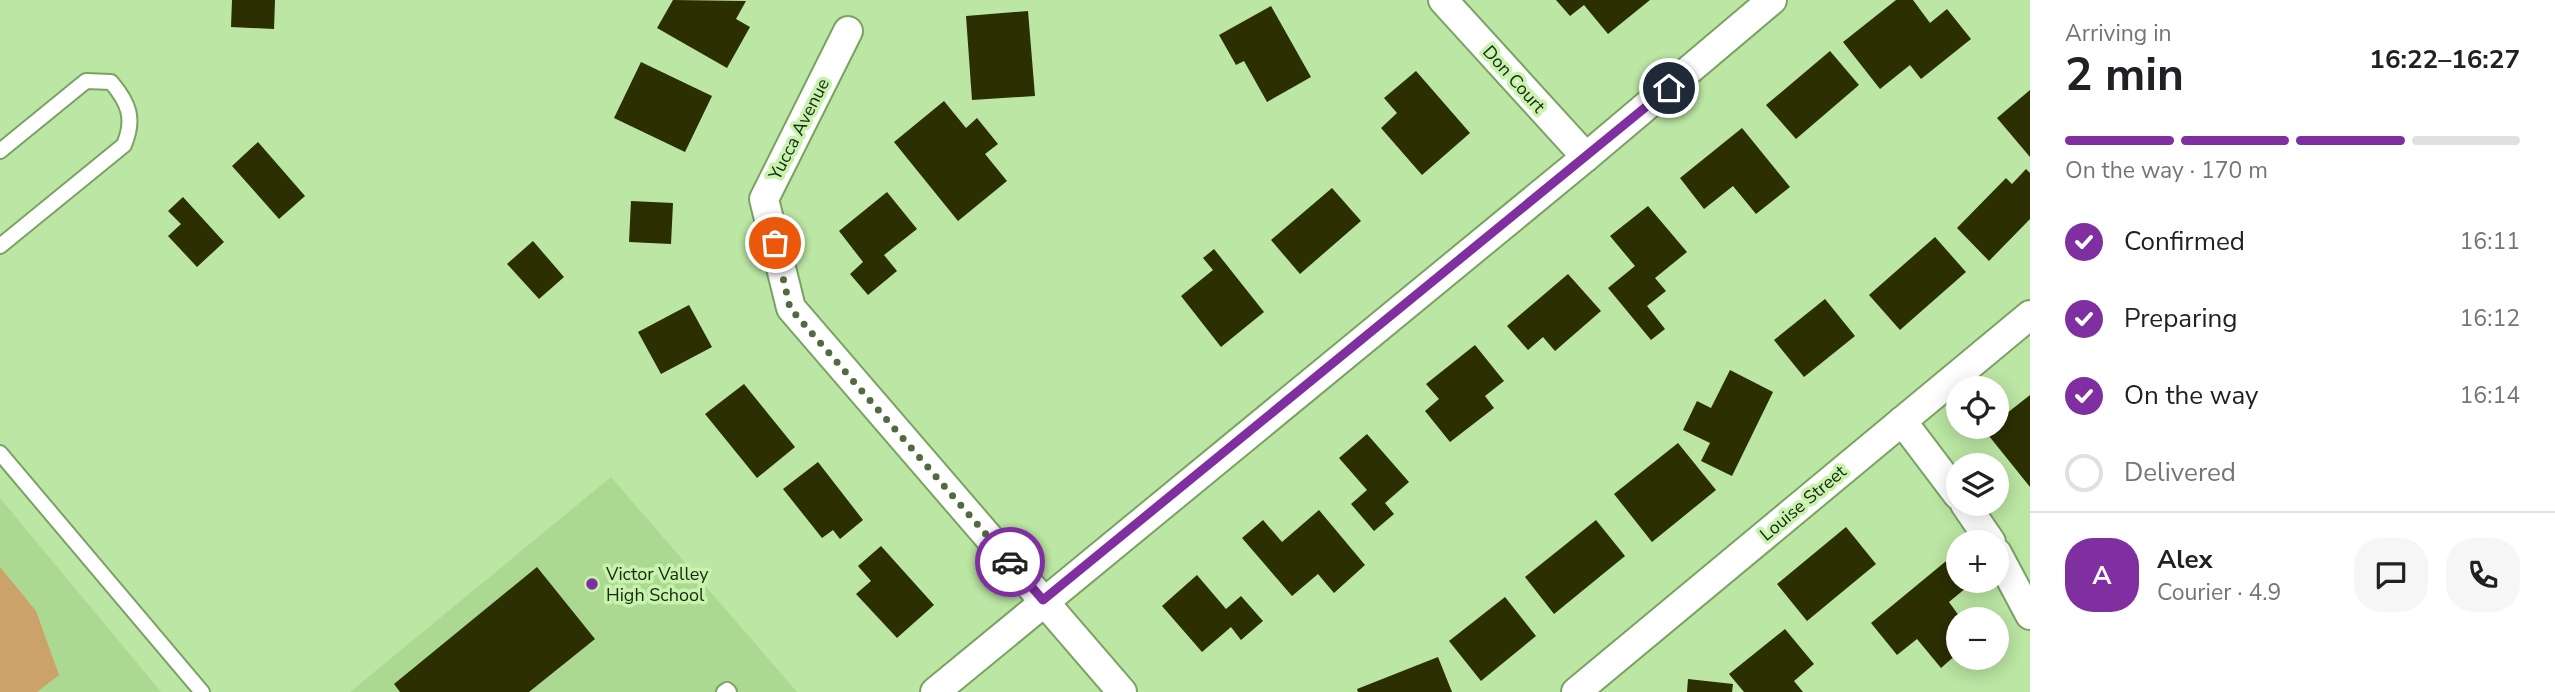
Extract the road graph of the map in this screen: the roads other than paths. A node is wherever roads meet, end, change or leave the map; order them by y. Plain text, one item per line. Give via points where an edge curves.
1 (1443, 0) edge
2 (1772, 0) edge
3 (848, 31) dead end
4 (0, 151) edge
5 (1586, 158) junction
6 (0, 246) edge
7 (2030, 315) edge
8 (1902, 421) junction
9 (0, 453) edge
10 (1946, 479) edge
11 (2009, 576) edge
12 (1043, 600) junction
13 (2030, 615) edge
14 (202, 692) edge
15 (724, 692) edge
16 (730, 692) edge
17 (935, 692) edge
18 (1122, 692) edge
19 (1576, 692) edge

1 - 5 street, Don Court
2 - 5 street
3 - 12 street, Yucca Avenue via 764,199 790,308
4 - 6 lane via 86,81 111,82 126,100 130,130 124,145
5 - 12 street
7 - 8 street, Louise Street
8 - 10 street
8 - 19 street, Louise Street
9 - 14 lane
11 - 13 street
12 - 17 street
12 - 18 street, Yucca Avenue
15 - 16 lane

